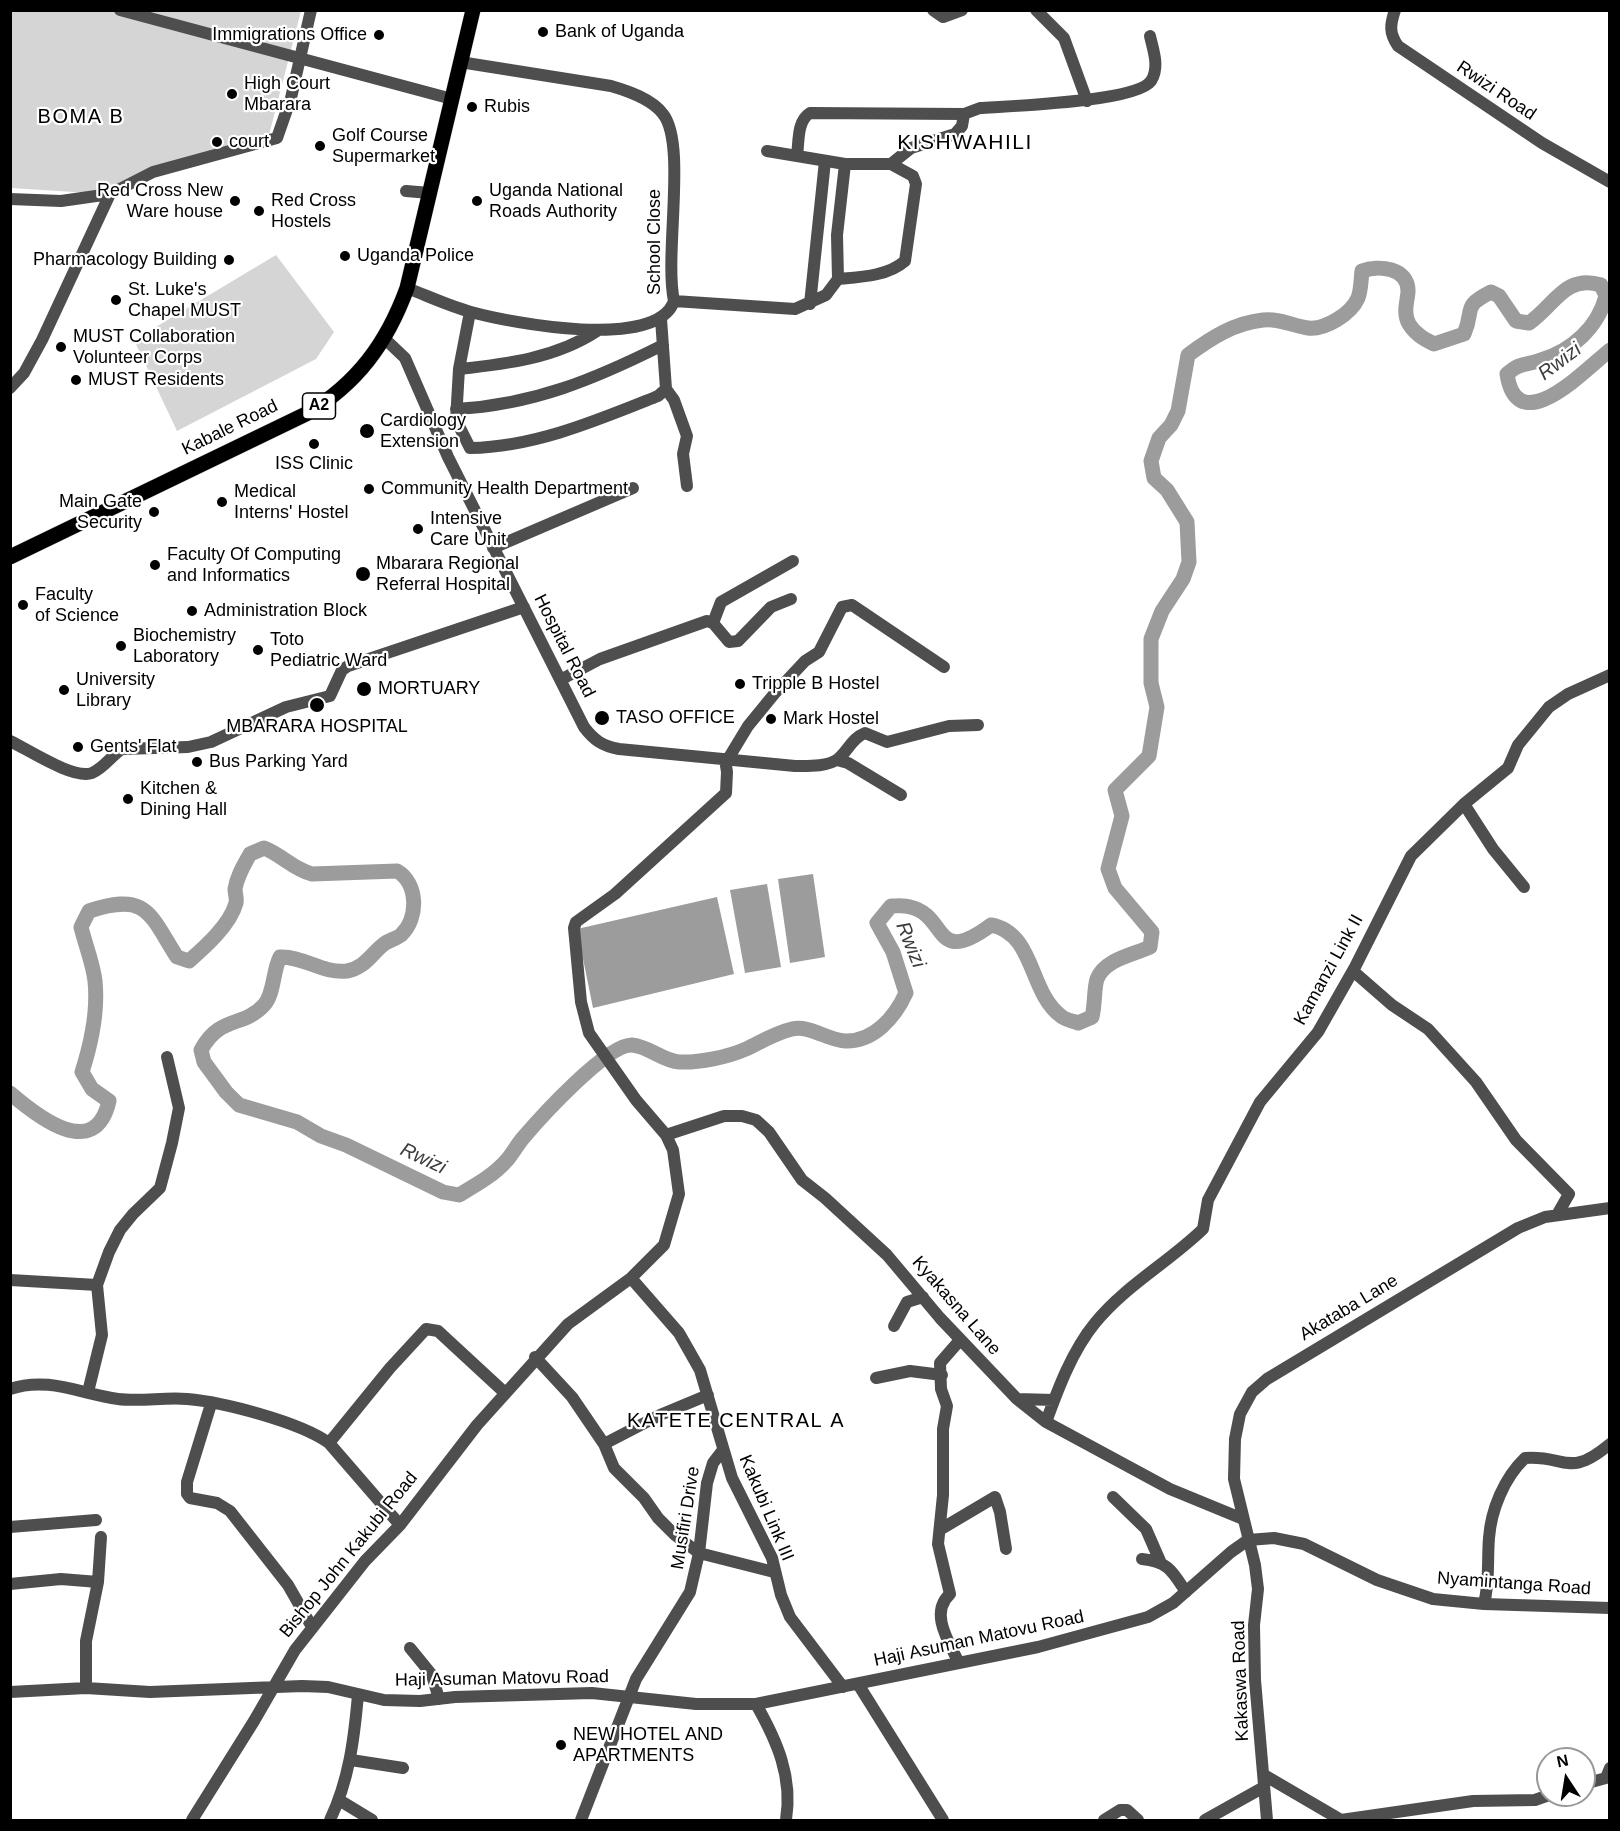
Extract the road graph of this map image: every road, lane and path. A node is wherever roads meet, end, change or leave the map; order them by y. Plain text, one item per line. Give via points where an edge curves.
1 (120, 10) edge
2 (311, 10) edge
3 (473, 10) edge
4 (933, 10) edge
5 (962, 10) edge
6 (1036, 10) edge
7 (1395, 10) edge
8 (1150, 36) dead end
9 (298, 59) junction
10 (460, 62) junction
11 (452, 99) junction
12 (1087, 101) junction
13 (964, 114) junction
14 (767, 151) dead end
15 (797, 156) junction
16 (825, 161) junction
17 (845, 164) junction
18 (891, 164) junction
19 (1610, 183) edge
20 (406, 190) dead end
21 (430, 192) junction
22 (110, 194) junction
23 (10, 199) edge
24 (838, 279) junction
25 (407, 288) junction
26 (674, 301) junction
27 (810, 304) junction
28 (470, 312) junction
29 (661, 320) junction
30 (597, 331) junction
31 (385, 339) junction
32 (663, 345) junction
33 (10, 369) edge
34 (459, 369) junction
35 (24, 374) junction
36 (10, 388) edge
37 (666, 389) junction
38 (456, 409) junction
39 (687, 486) dead end
40 (633, 488) dead end
41 (493, 548) junction
42 (10, 557) edge
43 (793, 561) dead end
44 (791, 599) dead end
45 (524, 607) junction
46 (712, 623) junction
47 (944, 667) dead end
48 (1610, 675) edge
49 (562, 679) junction
50 (978, 724) dead end
51 (10, 741) edge
52 (727, 759) junction
53 (837, 760) junction
54 (901, 795) dead end
55 (1464, 804) junction
56 (1524, 887) dead end
57 (1353, 971) junction
58 (167, 1058) dead end
59 (666, 1135) junction
60 (1610, 1208) edge
61 (1557, 1215) junction
62 (631, 1278) junction
63 (10, 1280) edge
64 (97, 1285) junction
65 (924, 1297) junction
66 (894, 1326) dead end
67 (960, 1340) junction
68 (536, 1357) junction
69 (942, 1375) junction
70 (876, 1378) dead end
71 (10, 1389) edge
72 (88, 1392) junction
73 (504, 1392) junction
74 (708, 1395) junction
75 (1017, 1399) junction
76 (1054, 1400) junction
77 (211, 1404) junction
78 (1046, 1422) junction
79 (330, 1443) junction
80 (604, 1444) junction
81 (1610, 1444) edge
82 (723, 1450) junction
83 (1113, 1497) dead end
84 (1243, 1519) junction
85 (96, 1520) dead end
86 (399, 1525) junction
87 (10, 1527) edge
88 (941, 1529) junction
89 (101, 1537) dead end
90 (1248, 1540) junction
91 (1006, 1549) dead end
92 (699, 1553) junction
93 (1142, 1559) dead end
94 (1160, 1561) junction
95 (774, 1572) junction
96 (98, 1582) junction
97 (10, 1584) edge
98 (1186, 1593) junction
99 (1484, 1604) junction
100 (1610, 1608) edge
101 (312, 1628) junction
102 (410, 1648) dead end
103 (958, 1663) junction
104 (858, 1684) junction
105 (843, 1687) junction
106 (86, 1688) junction
107 (272, 1688) junction
108 (10, 1692) edge
109 (358, 1695) junction
110 (630, 1696) junction
111 (439, 1699) junction
112 (756, 1704) junction
113 (351, 1760) junction
114 (404, 1768) dead end
115 (1610, 1768) edge
116 (1264, 1781) junction
117 (1596, 1781) edge
118 (339, 1800) junction
119 (1536, 1800) edge
120 (1341, 1820) edge
121 (192, 1821) edge
122 (330, 1821) edge
123 (372, 1821) edge
124 (581, 1821) edge
125 (786, 1821) edge
126 (942, 1821) edge
127 (1104, 1821) edge
128 (1138, 1821) edge
129 (1205, 1821) edge
130 (1267, 1821) edge

1 - 9 street
2 - 9 street
3 - 10 main road, A2
4 - 5 street via 943,17
6 - 12 street via 1064,38
7 - 19 street, Rwizi Road via 1390,26 1398,46 1542,143
8 - 12 street via 1156,63 1149,83
9 - 11 street
9 - 22 street via 291,98 275,140 153,172
10 - 11 main road, A2
10 - 26 street, School Close via 611,86 628,91 661,111 670,129 674,155 670,242
11 - 21 main road, Kabale Road / A2
12 - 13 street via 980,108
13 - 15 street via 810,113 801,123
13 - 18 street via 962,126 955,134 911,148
14 - 15 street
15 - 16 street
16 - 17 street
16 - 27 street
17 - 18 street
17 - 24 street via 837,235
18 - 24 street via 913,177 916,184 905,261 883,272
20 - 21 street
21 - 25 main road, Kabale Road / A2
22 - 23 street via 61,201
22 - 35 street
24 - 27 street via 826,295
25 - 28 street, School Close
25 - 31 main road, Kabale Road / A2
26 - 27 street via 795,309
26 - 29 street, School Close
28 - 30 street, School Close
28 - 34 street
29 - 30 street, School Close
29 - 32 street
30 - 34 street via 552,353
31 - 41 street, Hospital Road via 405,358 448,458
31 - 42 main road, Kabale Road / A2 via 356,377 322,404
32 - 37 street
32 - 38 street via 600,376 546,394 488,407
33 - 35 street
34 - 38 street
35 - 36 street
37 - 38 street via 658,396 586,425 525,442 480,448 470,448 459,430
37 - 39 street via 687,436 683,454
40 - 41 street
41 - 45 street, Hospital Road
43 - 46 street via 721,602
44 - 46 street via 771,607 738,641 729,642
45 - 49 street, Hospital Road
45 - 51 street via 348,666 342,670 330,696 286,707 211,742 188,747 122,749 100,769 87,774 70,771
46 - 49 street via 707,621 600,659
47 - 52 street via 852,605 842,607 819,652 775,693
48 - 55 street, Kamanzi Link II via 1549,707 1518,745 1508,768
49 - 52 street, Hospital Road via 584,727 594,740 607,747
50 - 53 street via 949,726 887,742 865,733
52 - 53 street, Hospital Road via 795,766
52 - 59 street via 726,793 615,894 576,922 581,1002 589,1033
53 - 54 street
55 - 56 street
55 - 57 street, Kamanzi Link II via 1411,856
57 - 61 street via 1392,1005 1428,1029 1464,1068 1516,1140 1569,1194
57 - 76 street, Kamanzi Link II via 1318,1032 1260,1102 1208,1200 1203,1229 1094,1323
58 - 64 street via 179,1108 160,1188 120,1230
59 - 62 street, Bishop John Kakubi Road via 678,1173 675,1214 664,1245
59 - 65 street, Kyakasna Lane via 724,1116 756,1120 769,1132 802,1180 887,1255
60 - 61 street, Akataba Lane
61 - 84 street, Akataba Lane via 1518,1228 1267,1379 1252,1392 1240,1414 1235,1439 1234,1479
62 - 68 street, Bishop John Kakubi Road via 568,1324
62 - 74 street, Kakubi Link III via 679,1333 700,1370
63 - 64 street
64 - 72 street via 102,1335
65 - 66 street via 907,1302
65 - 67 street, Kyakasna Lane
67 - 69 street via 940,1363
67 - 75 street, Kyakasna Lane
68 - 73 street, Bishop John Kakubi Road
68 - 80 street via 572,1397
69 - 70 street via 910,1371
69 - 88 street via 941,1389 947,1406
71 - 72 street via 45,1383
72 - 77 street via 116,1399 187,1399
73 - 79 street via 438,1331 426,1329
73 - 86 street, Bishop John Kakubi Road
74 - 80 street
74 - 82 street, Kakubi Link III
75 - 76 street
75 - 78 street, Kyakasna Lane
76 - 78 street, Kamanzi Link II
77 - 79 street via 290,1423
77 - 101 street via 187,1482 187,1494 230,1511 288,1586
78 - 84 street, Kyakasna Lane via 1170,1489
79 - 86 street
80 - 92 street via 614,1468 644,1497 658,1518
81 - 99 street via 1577,1464 1535,1457 1524,1458 1517,1465 1494,1510 1489,1538 1490,1582
82 - 92 street, Musifiri Drive via 713,1463 707,1484
82 - 95 street, Kakubi Link III via 744,1504 772,1558
83 - 94 street via 1146,1529
84 - 90 street, Akataba Lane
85 - 87 street
86 - 101 street, Bishop John Kakubi Road
88 - 91 street via 995,1497
88 - 103 street via 938,1544 950,1594 944,1599 940,1623
89 - 96 street
90 - 98 street, Haji Asuman Matovu Road
90 - 99 street, Nyamintanga Road via 1274,1538 1304,1544 1377,1580 1433,1599
90 - 116 street, Kakaswa Road via 1258,1588 1255,1680
92 - 95 street
92 - 110 street, Musifiri Drive via 690,1592 643,1664
93 - 94 street
94 - 98 street via 1171,1569
95 - 105 street, Kakubi Link III via 790,1617
96 - 97 street
96 - 106 street via 86,1641
98 - 103 street, Haji Asuman Matovu Road via 1148,1617 1038,1647
99 - 100 street, Nyamintanga Road
101 - 107 street, Bishop John Kakubi Road
102 - 111 street via 432,1675
103 - 104 street, Haji Asuman Matovu Road
104 - 105 street, Haji Asuman Matovu Road
104 - 126 street
105 - 112 street, Haji Asuman Matovu Road
106 - 107 street, Haji Asuman Matovu Road via 150,1692
106 - 108 street, Haji Asuman Matovu Road
107 - 109 street, Haji Asuman Matovu Road via 328,1687
107 - 121 street, Bishop John Kakubi Road
109 - 111 street, Haji Asuman Matovu Road via 384,1700
109 - 113 street
110 - 111 street, Haji Asuman Matovu Road via 592,1693
110 - 112 street, Haji Asuman Matovu Road via 696,1704
110 - 124 street, Musifiri Drive
112 - 125 street via 783,1761 788,1790
113 - 114 street
113 - 118 street
115 - 117 street via 1606,1778
116 - 120 street
116 - 129 street
116 - 130 street, Kakaswa Road
118 - 122 street
118 - 123 street
119 - 120 street via 1473,1801
127 - 128 street via 1120,1810 1127,1810

